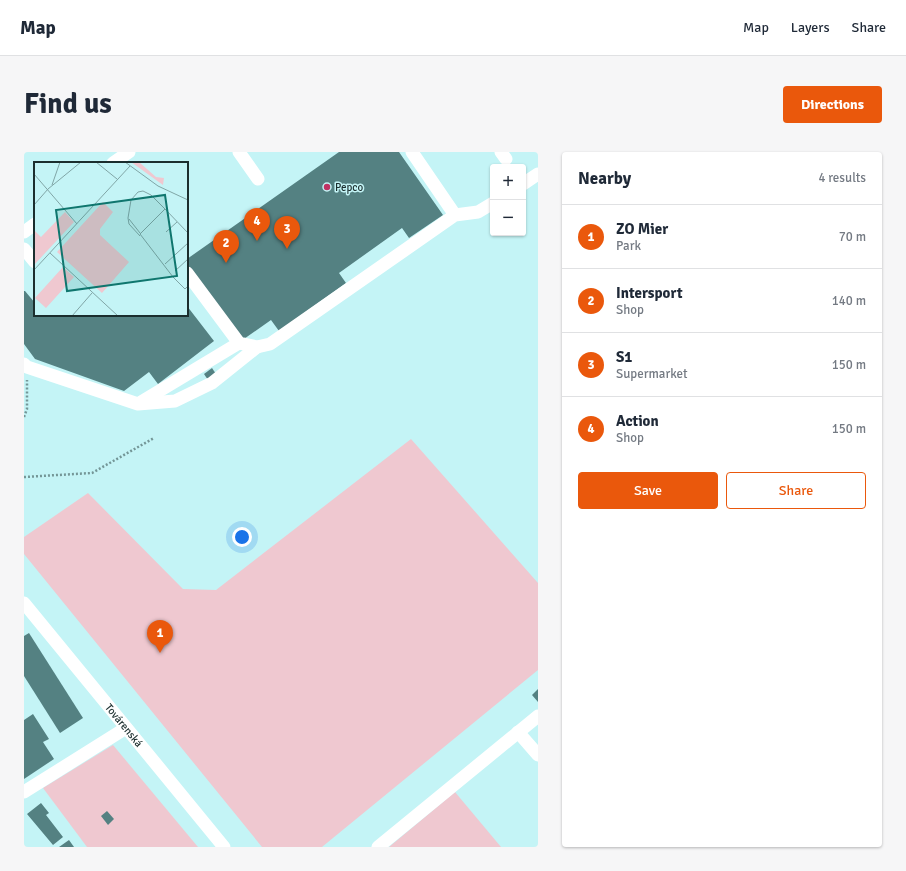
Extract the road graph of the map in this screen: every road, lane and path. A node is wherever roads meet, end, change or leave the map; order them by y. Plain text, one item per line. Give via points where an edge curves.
1 (129, 152) edge
2 (239, 152) edge
3 (412, 152) edge
4 (114, 162) edge
5 (538, 174) edge
6 (258, 179) dead end
7 (526, 182) edge
8 (490, 204) edge
9 (455, 215) junction
10 (34, 225) edge
11 (24, 232) edge
12 (24, 249) edge
13 (34, 261) edge
14 (188, 274) edge
15 (239, 343) junction
16 (257, 347) junction
17 (26, 365) edge
18 (138, 404) junction
19 (24, 417) edge
20 (154, 438) dead end
21 (24, 477) edge
22 (24, 603) edge
23 (538, 716) edge
24 (126, 728) junction
25 (518, 732) junction
26 (538, 755) edge
27 (24, 792) edge
28 (224, 847) edge
29 (378, 847) edge

1 - 4 street
2 - 6 street
3 - 9 street
5 - 7 street
8 - 9 street via 478,212
9 - 16 street via 270,344
10 - 11 street
12 - 13 street
14 - 15 street
15 - 16 street
15 - 18 street
16 - 18 street via 212,383 187,395 174,401
17 - 18 street
17 - 19 path via 27,409
20 - 21 path via 92,473
22 - 24 street, Továrenská
23 - 25 street
24 - 27 street
24 - 28 street, Továrenská
25 - 26 street
25 - 29 street

